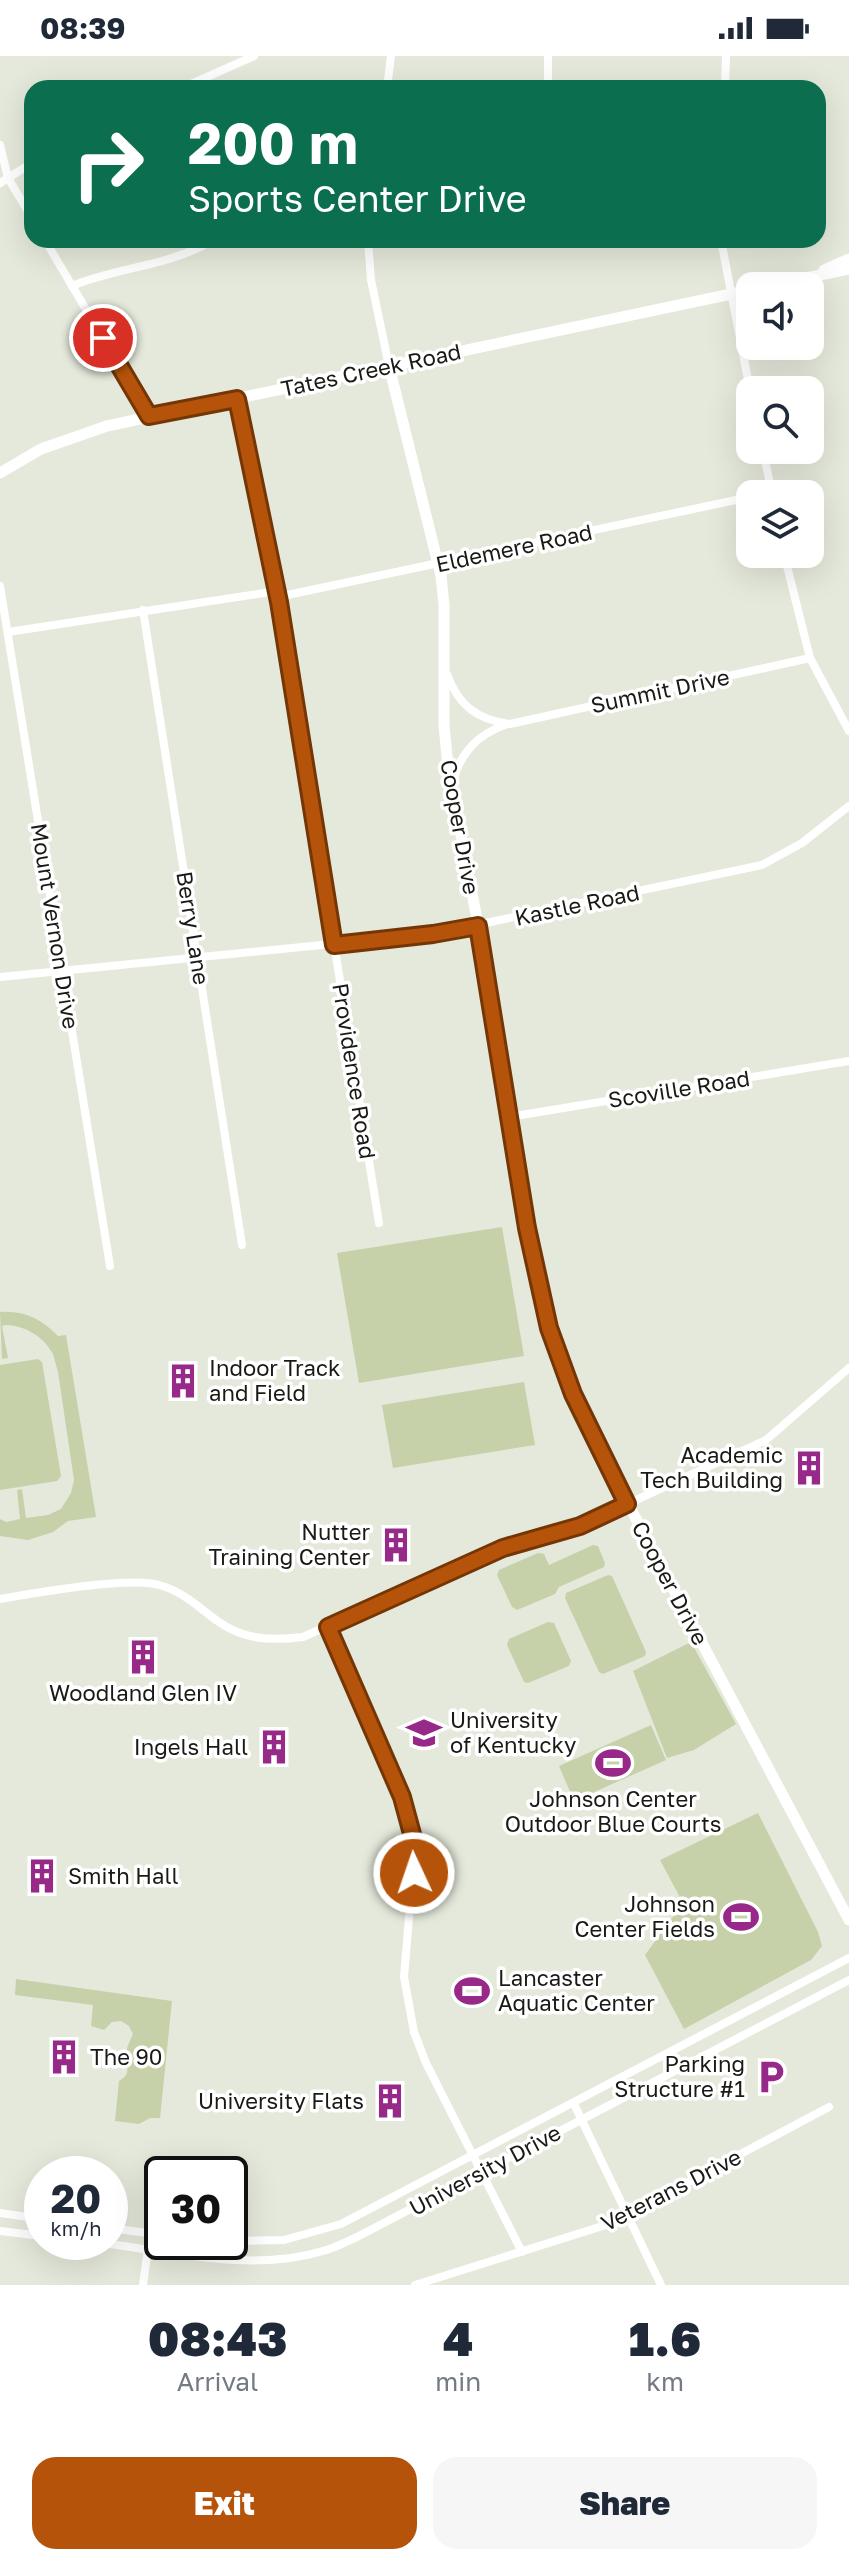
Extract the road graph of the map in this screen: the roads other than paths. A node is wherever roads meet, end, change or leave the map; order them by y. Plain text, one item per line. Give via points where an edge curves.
1 (254, 56) edge
2 (391, 56) edge
3 (548, 56) edge
4 (726, 56) edge
5 (200, 80) edge
6 (388, 80) edge
7 (548, 80) edge
8 (725, 80) edge
9 (0, 145) edge
10 (24, 168) edge
11 (4, 180) edge
12 (24, 207) edge
13 (50, 248) edge
14 (197, 248) edge
15 (369, 248) edge
16 (722, 248) edge
17 (849, 259) edge
18 (849, 269) edge
19 (820, 272) edge
20 (824, 274) edge
21 (72, 286) junction
22 (736, 293) edge
23 (730, 294) junction
24 (389, 366) junction
25 (747, 376) edge
26 (237, 399) junction
27 (149, 416) junction
28 (0, 473) edge
29 (736, 500) edge
30 (439, 564) junction
31 (788, 568) edge
32 (0, 586) edge
33 (277, 594) junction
34 (143, 610) junction
35 (8, 632) junction
36 (810, 658) junction
37 (445, 669) junction
38 (510, 724) junction
39 (849, 731) edge
40 (452, 790) junction
41 (849, 806) edge
42 (478, 926) junction
43 (334, 945) junction
44 (198, 958) junction
45 (62, 971) junction
46 (0, 977) edge
47 (849, 1061) edge
48 (509, 1117) junction
49 (379, 1223) dead end
50 (242, 1245) dead end
51 (110, 1266) dead end
52 (849, 1368) edge
53 (627, 1504) junction
54 (0, 1599) edge
55 (328, 1627) junction
56 (849, 1920) edge
57 (849, 1958) edge
58 (849, 1980) edge
59 (574, 2104) junction
60 (829, 2107) dead end
61 (582, 2119) junction
62 (474, 2155) junction
63 (483, 2172) junction
64 (0, 2213) edge
65 (628, 2215) junction
66 (24, 2216) edge
67 (0, 2231) edge
68 (24, 2234) edge
69 (248, 2241) edge
70 (522, 2252) junction
71 (146, 2260) edge
72 (243, 2260) edge
73 (143, 2285) edge
74 (415, 2285) edge
75 (661, 2285) edge

1 - 5 street
2 - 6 street
3 - 7 street
4 - 8 street
9 - 11 street
10 - 11 street
11 - 12 street
13 - 21 street
14 - 21 street
15 - 24 street, Cooper Drive
16 - 23 street
17 - 19 main road
18 - 20 main road
21 - 27 street
22 - 23 main road, Tates Creek Road
23 - 24 main road, Tates Creek Road
23 - 25 street
24 - 26 main road, Tates Creek Road
24 - 30 main road, Cooper Drive
26 - 27 main road, Tates Creek Road
26 - 33 street, Providence Road
27 - 28 main road, Tates Creek Road via 70,437
29 - 30 street, Eldemere Road
30 - 33 street, Eldemere Road
30 - 37 main road, Cooper Drive
31 - 36 street
32 - 35 street, Mount Vernon Drive
33 - 34 street, Eldemere Road
33 - 43 street, Providence Road
34 - 35 street, Eldemere Road
34 - 44 street, Berry Lane
35 - 45 street, Mount Vernon Drive
36 - 38 street, Summit Drive
36 - 39 street
37 - 38 street, Summit Drive via 469,711
37 - 40 main road, Cooper Drive via 445,744
38 - 40 street, Summit Drive via 472,745
40 - 42 main road, Cooper Drive
41 - 42 street, Kastle Road via 802,843 762,865
42 - 43 street, Kastle Road
42 - 48 main road, Cooper Drive
43 - 44 street, Kastle Road
43 - 49 street, Providence Road
44 - 45 street, Kastle Road
44 - 50 street, Berry Lane
45 - 46 street, Kastle Road
45 - 51 street, Mount Vernon Drive
47 - 48 street, Scoville Road
48 - 53 main road, Cooper Drive via 549,1328 573,1394
52 - 53 street via 766,1440
53 - 55 street via 580,1526 503,1548
53 - 56 main road, Cooper Drive
54 - 55 street via 133,1582 157,1584 249,1636 273,1641
55 - 62 street via 408,1815 415,1859 405,1953 407,2003 426,2063
57 - 59 street, University Drive
58 - 61 street, University Drive
59 - 61 street
59 - 62 street, University Drive
60 - 65 street, Veterans Drive
61 - 63 street, University Drive
61 - 65 street
62 - 63 street
62 - 69 street, University Drive via 341,2224 284,2240
63 - 70 street
63 - 72 street, University Drive via 357,2237 314,2253
64 - 66 street
65 - 70 street, Veterans Drive
65 - 75 street
67 - 68 street
70 - 74 street, Veterans Drive
71 - 73 street

